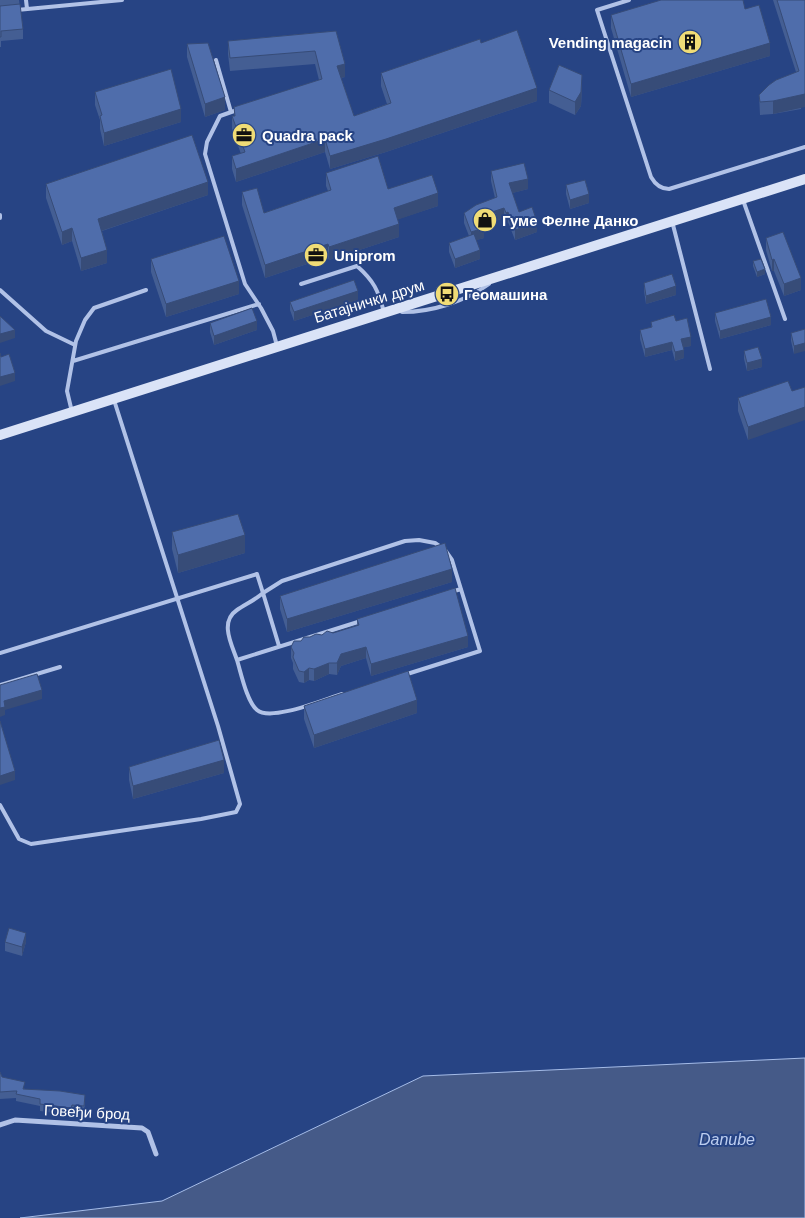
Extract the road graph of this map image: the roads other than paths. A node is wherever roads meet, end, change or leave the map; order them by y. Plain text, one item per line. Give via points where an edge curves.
1 (26, 0) edge
2 (122, 0) edge
3 (628, 0) edge
4 (27, 10) junction
5 (9, 11) edge
6 (216, 60) dead end
7 (240, 109) edge
8 (231, 112) junction
9 (805, 147) edge
10 (803, 181) edge
11 (742, 198) junction
12 (672, 221) junction
13 (301, 284) dead end
14 (0, 290) edge
15 (146, 290) dead end
16 (259, 304) junction
17 (385, 312) junction
18 (786, 319) dead end
19 (76, 345) junction
20 (277, 346) junction
21 (73, 361) junction
22 (710, 369) dead end
23 (114, 399) junction
24 (72, 412) junction
25 (0, 435) edge
26 (461, 589) junction
27 (263, 593) junction
28 (442, 595) edge
29 (177, 598) junction
30 (370, 618) edge
31 (279, 646) junction
32 (0, 653) edge
33 (237, 660) junction
34 (60, 667) dead end
35 (398, 676) edge
36 (0, 684) edge
37 (344, 693) edge
38 (0, 805) edge
39 (0, 1125) edge
40 (156, 1154) dead end

1 - 4 lane
2 - 4 lane
3 - 9 lane via 598,10 651,177 658,186 669,189
4 - 5 lane
6 - 8 lane
7 - 8 lane
8 - 16 lane via 220,116 207,142 205,154 245,284
10 - 11 main road, Батајнички друм
11 - 12 main road, Батајнички друм
11 - 18 lane
12 - 17 main road, Батајнички друм
12 - 22 lane
13 - 17 lane via 357,266 370,277
14 - 19 lane via 46,331
15 - 19 lane via 94,308 79,331
16 - 20 lane via 273,330
16 - 21 lane
17 - 20 main road, Батајнички друм
19 - 21 lane
20 - 23 main road, Батајнички друм
21 - 24 lane via 67,391
23 - 24 main road, Батајнички друм
23 - 29 lane
24 - 25 main road, Батајнички друм
26 - 27 lane via 452,560 445,550 435,543 419,540 405,541 282,581
26 - 28 lane
26 - 35 lane via 480,651
27 - 29 lane via 257,574
27 - 31 lane
27 - 33 lane via 233,613 228,621 228,633
29 - 32 lane
29 - 38 lane via 240,804 236,812 31,844 19,839
30 - 31 lane
31 - 33 lane
33 - 37 lane via 250,700 262,713 277,714
34 - 36 lane
39 - 40 street, Говеђи брод via 15,1120 142,1128 148,1132

